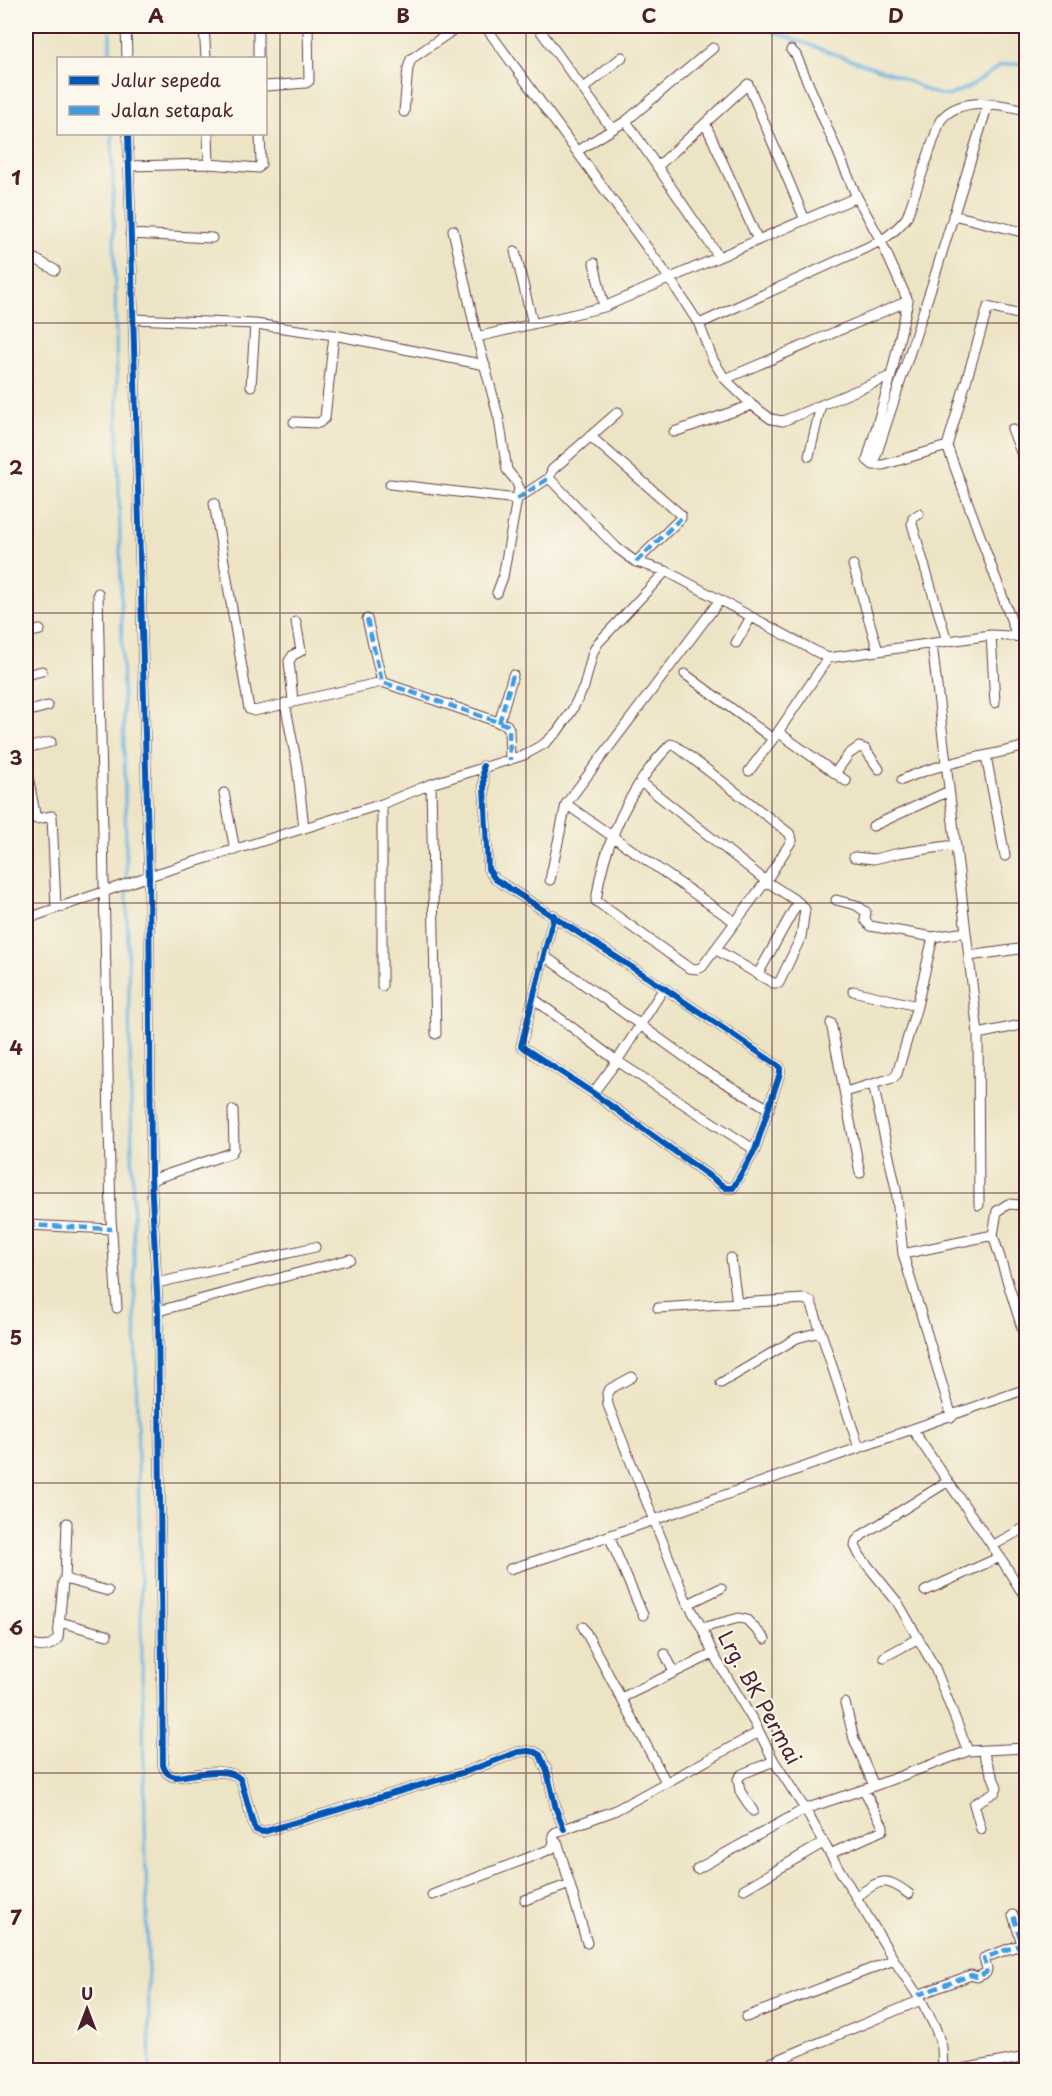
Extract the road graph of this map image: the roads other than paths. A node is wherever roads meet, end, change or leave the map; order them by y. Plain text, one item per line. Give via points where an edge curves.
1 (126, 26) edge
2 (204, 26) edge
3 (258, 26) edge
4 (309, 26) edge
5 (459, 26) edge
6 (485, 26) edge
7 (537, 26) edge
8 (712, 48) dead end
9 (791, 50) dead end
10 (127, 57) edge
11 (206, 57) edge
12 (258, 57) edge
13 (622, 57) dead end
14 (267, 86) edge
15 (583, 89) junction
16 (988, 104) junction
17 (1026, 110) edge
18 (404, 112) dead end
19 (626, 121) junction
20 (705, 123) junction
21 (612, 129) junction
22 (128, 135) edge
23 (208, 135) edge
24 (261, 135) edge
25 (577, 151) junction
26 (209, 164) junction
27 (129, 166) junction
28 (657, 167) junction
29 (857, 197) junction
30 (953, 215) junction
31 (805, 220) junction
32 (453, 230) dead end
33 (1026, 233) edge
34 (130, 234) junction
35 (212, 238) dead end
36 (758, 240) junction
37 (881, 241) junction
38 (515, 251) dead end
39 (26, 254) edge
40 (719, 257) junction
41 (594, 263) dead end
42 (55, 270) dead end
43 (670, 279) junction
44 (908, 300) junction
45 (604, 307) junction
46 (1017, 314) dead end
47 (133, 319) junction
48 (255, 324) junction
49 (533, 324) junction
50 (699, 324) junction
51 (334, 335) junction
52 (477, 338) junction
53 (485, 365) junction
54 (891, 376) junction
55 (725, 378) junction
56 (251, 387) dead end
57 (752, 405) junction
58 (821, 405) junction
59 (618, 412) dead end
60 (294, 422) dead end
61 (1012, 429) dead end
62 (674, 432) dead end
63 (590, 436) junction
64 (947, 446) junction
65 (809, 456) dead end
66 (873, 465) junction
67 (1026, 465) edge
68 (549, 478) junction
69 (390, 484) dead end
70 (517, 499) junction
71 (214, 503) dead end
72 (920, 514) dead end
73 (636, 561) junction
74 (853, 565) dead end
75 (666, 572) junction
76 (98, 593) dead end
77 (497, 593) dead end
78 (720, 600) junction
79 (752, 617) junction
80 (367, 619) dead end
81 (296, 622) dead end
82 (40, 630) dead end
83 (26, 633) edge
84 (991, 635) junction
85 (1022, 637) edge
86 (947, 641) junction
87 (736, 643) dead end
88 (932, 644) junction
89 (878, 651) junction
90 (828, 658) junction
91 (42, 671) dead end
92 (685, 674) dead end
93 (26, 675) edge
94 (513, 675) dead end
95 (382, 682) junction
96 (289, 702) junction
97 (995, 703) dead end
98 (48, 706) dead end
99 (26, 712) edge
100 (498, 723) junction
101 (775, 736) junction
102 (51, 742) dead end
103 (1026, 746) edge
104 (26, 748) edge
105 (986, 756) junction
106 (510, 760) junction
107 (946, 764) junction
108 (26, 765) edge
109 (483, 766) junction
110 (879, 770) dead end
111 (748, 771) dead end
112 (835, 773) junction
113 (902, 780) dead end
114 (846, 781) dead end
115 (640, 782) junction
116 (430, 784) junction
117 (949, 791) junction
118 (224, 793) dead end
119 (382, 804) junction
120 (566, 804) junction
121 (873, 826) dead end
122 (304, 828) junction
123 (612, 835) junction
124 (956, 845) junction
125 (235, 850) junction
126 (854, 856) dead end
127 (1005, 856) dead end
128 (146, 878) junction
129 (549, 880) dead end
130 (766, 881) junction
131 (108, 891) junction
132 (836, 900) dead end
133 (798, 902) junction
134 (56, 908) junction
135 (554, 915) junction
136 (26, 919) edge
137 (735, 922) junction
138 (966, 932) junction
139 (933, 937) junction
140 (1026, 948) edge
141 (714, 949) junction
142 (543, 955) junction
143 (969, 956) junction
144 (758, 974) junction
145 (382, 986) dead end
146 (664, 988) junction
147 (853, 991) dead end
148 (534, 999) junction
149 (917, 1006) junction
150 (831, 1023) dead end
151 (1026, 1024) edge
152 (641, 1026) junction
153 (436, 1034) dead end
154 (978, 1034) junction
155 (617, 1061) junction
156 (873, 1084) junction
157 (845, 1092) junction
158 (593, 1093) junction
159 (769, 1109) junction
160 (234, 1110) dead end
161 (755, 1150) junction
162 (860, 1173) dead end
163 (151, 1180) junction
164 (1021, 1204) dead end
165 (979, 1205) dead end
166 (26, 1225) edge
167 (112, 1229) junction
168 (993, 1235) junction
169 (315, 1247) dead end
170 (903, 1254) junction
171 (731, 1258) dead end
172 (350, 1259) dead end
173 (157, 1283) junction
174 (737, 1303) junction
175 (117, 1308) dead end
176 (658, 1308) dead end
177 (158, 1311) junction
178 (820, 1332) junction
179 (1026, 1341) edge
180 (632, 1377) dead end
181 (722, 1383) dead end
182 (1026, 1389) edge
183 (952, 1417) junction
184 (912, 1429) junction
185 (859, 1448) junction
186 (947, 1482) junction
187 (653, 1521) junction
188 (67, 1523) dead end
189 (1026, 1527) edge
190 (609, 1536) junction
191 (992, 1546) junction
192 (1000, 1557) junction
193 (510, 1569) dead end
194 (65, 1579) junction
195 (722, 1588) dead end
196 (108, 1591) dead end
197 (925, 1591) dead end
198 (1026, 1594) edge
199 (688, 1604) junction
200 (643, 1615) dead end
201 (60, 1622) junction
202 (583, 1627) dead end
203 (702, 1628) junction
204 (107, 1635) dead end
205 (917, 1639) junction
206 (765, 1640) dead end
207 (26, 1642) edge
208 (665, 1654) dead end
209 (712, 1654) junction
210 (884, 1658) dead end
211 (674, 1672) junction
212 (621, 1698) junction
213 (844, 1703) dead end
214 (759, 1732) junction
215 (1026, 1748) edge
216 (982, 1750) junction
217 (968, 1751) junction
218 (774, 1761) junction
219 (666, 1782) junction
220 (874, 1786) junction
221 (864, 1790) junction
222 (805, 1809) junction
223 (753, 1811) dead end
224 (564, 1829) junction
225 (981, 1829) dead end
226 (554, 1840) junction
227 (824, 1843) junction
228 (830, 1854) junction
229 (697, 1869) dead end
230 (570, 1884) junction
231 (744, 1889) dead end
232 (909, 1894) dead end
233 (432, 1895) dead end
234 (856, 1897) junction
235 (525, 1900) dead end
236 (1013, 1915) dead end
237 (587, 1943) dead end
238 (1024, 1946) edge
239 (894, 1960) junction
240 (919, 1997) junction
241 (746, 2017) dead end
242 (1026, 2057) edge
243 (754, 2070) edge
244 (943, 2070) edge
245 (957, 2070) edge

1 - 10 street
2 - 11 street
3 - 12 street
4 - 14 street via 309,81
5 - 18 street via 411,59
6 - 25 street
7 - 15 street
8 - 19 street
9 - 29 street
13 - 15 street
15 - 21 street
16 - 17 street
16 - 30 street
16 - 37 street via 964,106 943,117 907,216 902,225
19 - 21 street
19 - 28 street
20 - 28 street
20 - 31 street via 748,84
20 - 36 street
21 - 25 street
22 - 27 street
23 - 26 street
24 - 26 street via 258,168
25 - 43 street
26 - 27 street
27 - 34 street
28 - 40 street
29 - 31 street
29 - 37 street
30 - 33 street
30 - 66 street
31 - 36 street
32 - 52 street
34 - 35 street
34 - 47 street
36 - 40 street
37 - 44 street
37 - 50 street
38 - 49 street
39 - 42 street
40 - 43 street
41 - 45 street
43 - 45 street
43 - 50 street
44 - 54 street
44 - 55 street
45 - 49 street
46 - 64 street via 988,307
47 - 48 street
47 - 128 street
48 - 51 street
48 - 56 street
49 - 52 street
50 - 55 street via 713,360
51 - 53 street
51 - 60 street via 325,418 319,423
52 - 53 street
53 - 70 street via 500,419 507,470 519,488
54 - 58 street
54 - 66 street via 867,458
55 - 57 street
57 - 58 street via 771,419 783,422
57 - 62 street
58 - 65 street
59 - 63 street
61 - 67 street
63 - 68 street via 552,470
63 - 73 street via 681,515
64 - 66 street
64 - 85 street
68 - 70 street
68 - 73 street via 617,548
69 - 70 street
70 - 77 street
71 - 96 street via 247,707 254,711
72 - 86 street via 912,524
73 - 75 street
74 - 89 street
75 - 78 street
75 - 106 street via 598,643 584,687 557,732 544,744
76 - 131 street
78 - 79 street
78 - 120 street
79 - 87 street
79 - 90 street
80 - 95 street
81 - 96 street via 301,651 289,661
82 - 83 street
84 - 85 street
84 - 86 street
84 - 97 street
86 - 88 street
88 - 89 street
88 - 107 street
89 - 90 street
90 - 101 street
91 - 93 street
92 - 101 street
94 - 100 street
95 - 96 street
95 - 100 street
96 - 122 street
98 - 99 street
100 - 106 street via 508,726
101 - 111 street
101 - 112 street
102 - 104 street
103 - 105 street
105 - 107 street
105 - 127 street
106 - 109 street
107 - 113 street
107 - 117 street
108 - 134 street via 36,819 52,816
109 - 116 street
109 - 135 street via 488,872
110 - 112 street via 865,749 859,747
112 - 114 street
115 - 123 street
115 - 130 street
115 - 130 street via 672,744 789,833 791,843
116 - 119 street
116 - 153 street
117 - 121 street
117 - 124 street
118 - 125 street
119 - 122 street
119 - 145 street
120 - 123 street
120 - 129 street
122 - 125 street
123 - 137 street
123 - 141 street via 597,903 689,968 702,967
124 - 126 street via 874,859
124 - 138 street
125 - 128 street
128 - 131 street
128 - 163 street
130 - 133 street
130 - 137 street
131 - 134 street
131 - 167 street
132 - 139 street via 862,907 870,926
133 - 144 street
133 - 144 street via 805,910 801,937 780,982 773,983
134 - 136 street
135 - 142 street
135 - 146 street
137 - 141 street
138 - 139 street
138 - 143 street
139 - 149 street
140 - 143 street
141 - 144 street
142 - 148 street
142 - 152 street
143 - 154 street
146 - 152 street
146 - 159 street via 779,1065
147 - 149 street
148 - 155 street
148 - 158 street via 521,1046
149 - 156 street via 899,1072
150 - 157 street
151 - 154 street
152 - 155 street
152 - 159 street via 703,1070
154 - 165 street
155 - 158 street
155 - 161 street
156 - 157 street
156 - 170 street via 896,1189
157 - 162 street
158 - 161 street via 726,1188 733,1188
159 - 161 street
160 - 163 street via 231,1153
163 - 173 street
164 - 168 street via 1008,1204 997,1211
166 - 167 street
167 - 175 street
168 - 170 street
168 - 179 street
169 - 173 street
170 - 183 street
171 - 174 street
172 - 177 street
173 - 177 street
174 - 176 street
174 - 178 street via 808,1300 814,1306
177 - 224 street via 165,1771 177,1777 227,1771 238,1775 254,1827 263,1832 468,1771 518,1752 535,1752 547,1771
178 - 181 street via 797,1338
178 - 185 street
180 - 187 street, Lrg. BK Permai via 610,1389 607,1398
182 - 183 street
183 - 184 street
184 - 185 street
184 - 186 street
185 - 187 street
186 - 191 street
186 - 205 street via 862,1535 855,1546 898,1603
187 - 190 street
187 - 199 street, Lrg. BK Permai
188 - 194 street
189 - 191 street
190 - 193 street
190 - 200 street
191 - 192 street
192 - 197 street
192 - 198 street
194 - 196 street
194 - 201 street
195 - 199 street
199 - 203 street, Lrg. BK Permai
201 - 204 street
201 - 207 street via 58,1638 50,1645 36,1647
202 - 212 street
203 - 206 street via 739,1618 747,1620
203 - 209 street, Lrg. BK Permai
205 - 210 street
205 - 217 street via 935,1668
208 - 211 street
209 - 211 street
209 - 214 street, Lrg. BK Permai
211 - 212 street
212 - 219 street
213 - 220 street
214 - 218 street, Lrg. BK Permai
214 - 219 street
215 - 216 street
216 - 217 street
216 - 225 street via 997,1787 974,1804
217 - 220 street
218 - 222 street, Lrg. BK Permai
218 - 223 street via 738,1779 740,1791
219 - 224 street via 614,1811
220 - 221 street
221 - 222 street
221 - 228 street via 883,1830
222 - 227 street, Lrg. BK Permai
222 - 229 street
224 - 226 street via 554,1833
226 - 230 street
226 - 233 street via 551,1849 537,1856
227 - 228 street, Lrg. BK Permai
227 - 231 street
228 - 234 street, Lrg. BK Permai
230 - 235 street
230 - 237 street
232 - 234 street via 887,1881
234 - 239 street, Lrg. BK Permai
236 - 238 street
238 - 240 street via 984,1958 986,1973 971,1975
239 - 240 street, Lrg. BK Permai
239 - 241 street
240 - 243 street
240 - 244 street, Lrg. BK Permai via 942,2047
242 - 245 street

